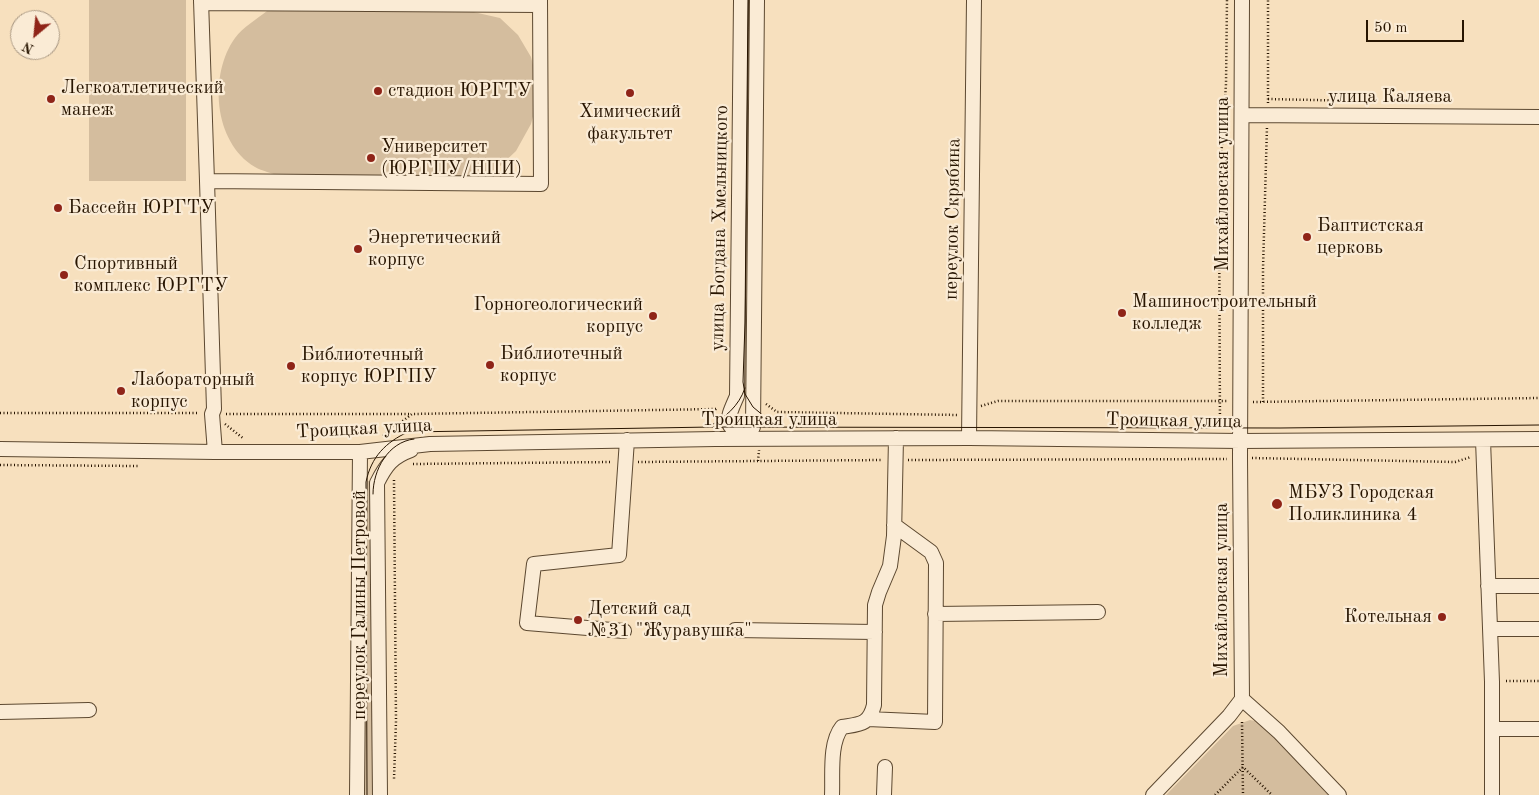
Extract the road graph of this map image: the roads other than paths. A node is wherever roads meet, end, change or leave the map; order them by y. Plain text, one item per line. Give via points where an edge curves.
1 (741, 0) edge
2 (757, 0) edge
3 (974, 0) edge
4 (1242, 0) edge
5 (201, 2) edge
6 (540, 3) edge
7 (1242, 115) junction
8 (1539, 118) edge
9 (207, 181) junction
10 (752, 434) junction
11 (896, 438) junction
12 (969, 438) junction
13 (1539, 439) edge
14 (627, 440) junction
15 (1241, 441) junction
16 (0, 442) edge
17 (430, 444) junction
18 (1484, 446) junction
19 (0, 449) edge
20 (209, 452) junction
21 (360, 452) junction
22 (894, 526) junction
23 (1488, 586) junction
24 (1539, 586) edge
25 (1098, 612) dead end
26 (935, 614) junction
27 (1490, 629) junction
28 (1539, 629) edge
29 (735, 630) dead end
30 (624, 631) dead end
31 (875, 632) junction
32 (1242, 699) junction
33 (90, 710) dead end
34 (0, 712) edge
35 (868, 719) junction
36 (1492, 729) junction
37 (1539, 729) edge
38 (885, 767) dead end
39 (357, 795) edge
40 (380, 795) edge
41 (832, 795) edge
42 (884, 795) edge
43 (1153, 795) edge
44 (1339, 795) edge
45 (1492, 795) edge

1 - 10 street, улица Богдана Хмельницкого via 737,396 727,418 737,433
2 - 10 street, улица Богдана Хмельницкого
3 - 12 street, переулок Скрябина
4 - 7 street, Михайловская улица
5 - 6 street
5 - 9 street
6 - 9 street via 541,184
7 - 8 street, улица Каляева
7 - 15 street, Михайловская улица
9 - 20 street via 214,409
10 - 11 street, Троицкая улица
10 - 14 street, Троицкая улица via 728,439
11 - 12 street, Троицкая улица
11 - 22 street
12 - 15 street, Троицкая улица
13 - 18 street, Троицкая улица
14 - 17 street, Троицкая улица
14 - 30 street via 619,555 534,564 527,623
15 - 18 street, Троицкая улица
15 - 32 street, Михайловская улица
16 - 20 street via 176,444
17 - 21 street, Троицкая улица
17 - 40 street, переулок Галины Петровой via 397,455 377,483
18 - 23 street
19 - 20 street, Троицкая улица
20 - 21 street, Троицкая улица
21 - 39 street, переулок Галины Петровой
22 - 26 street via 931,552 936,563
22 - 31 street via 890,566 875,605
23 - 24 street
23 - 27 street
25 - 26 street
26 - 35 street via 935,722
27 - 28 street
27 - 36 street
29 - 31 street
31 - 35 street via 874,705
32 - 43 street
32 - 44 street via 1279,732
33 - 34 street
35 - 41 street via 842,727 837,734
36 - 37 street
36 - 45 street
38 - 42 street

